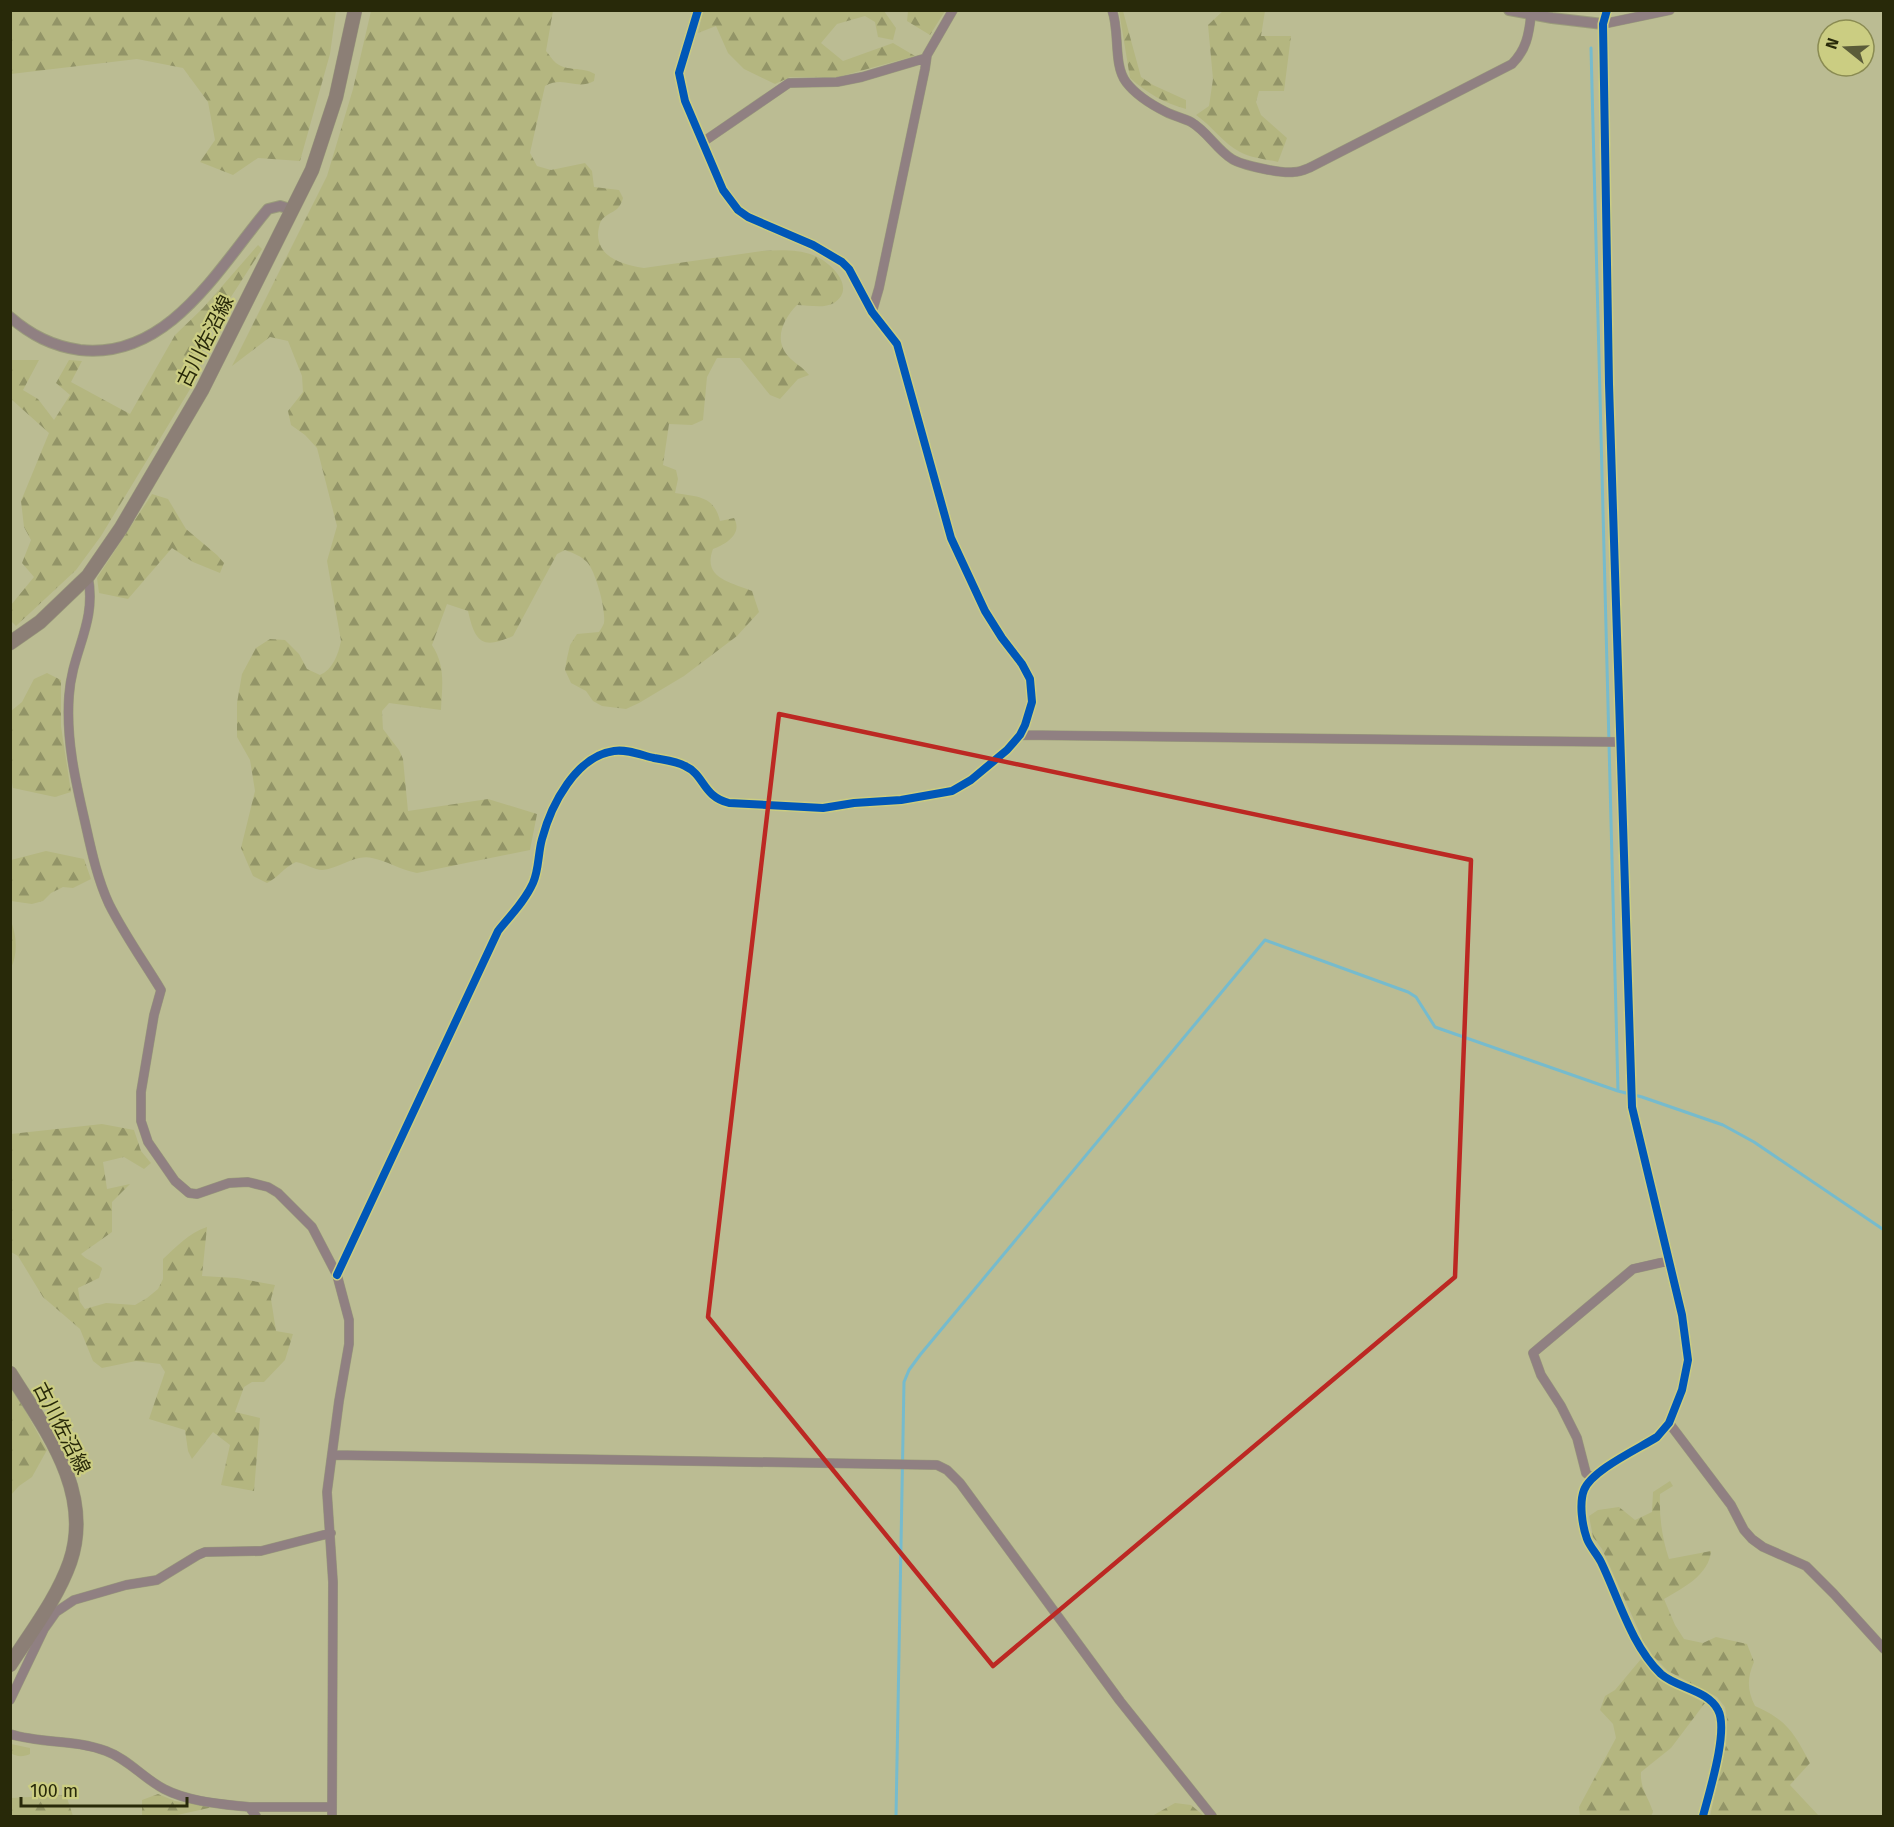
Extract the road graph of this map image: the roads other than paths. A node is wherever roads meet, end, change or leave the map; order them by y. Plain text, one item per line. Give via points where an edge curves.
1 (355, 10) edge
2 (698, 10) edge
3 (953, 10) edge
4 (1112, 10) edge
5 (1509, 10) edge
6 (1607, 10) edge
7 (1670, 10) edge
8 (1531, 15) junction
9 (1603, 24) junction
10 (926, 58) junction
11 (703, 142) junction
12 (293, 210) junction
13 (872, 312) junction
14 (10, 317) edge
15 (88, 576) junction
16 (14, 637) edge
17 (1020, 735) junction
18 (1613, 742) junction
19 (1668, 1261) junction
20 (337, 1275) junction
21 (10, 1372) edge
22 (1669, 1423) junction
23 (332, 1455) junction
24 (1592, 1477) junction
25 (331, 1533) junction
26 (40, 1626) junction
27 (1884, 1649) edge
28 (10, 1665) edge
29 (10, 1700) edge
30 (10, 1734) edge
31 (249, 1807) junction
32 (332, 1812) edge
33 (256, 1816) edge
34 (1212, 1816) edge
35 (1704, 1816) edge

1 - 12 main road, 古川佐沼線 via 328,126
2 - 11 street via 679,73 685,101
3 - 10 street
4 - 8 street via 1120,68 1125,81 1136,92 1165,112 1205,131 1234,160 1282,173 1311,167 1512,64 1526,45
5 - 8 street
6 - 9 street
7 - 9 street
8 - 9 street
9 - 18 street
10 - 11 street via 837,82 789,83
10 - 13 street
11 - 13 street via 723,190 738,210 842,262
12 - 14 street via 280,206 268,209 184,311 145,339 110,350 72,349 37,337
12 - 15 main road, 古川佐沼線 via 202,390 121,528
13 - 17 street via 897,344 954,545 986,611 1030,679 1032,702
15 - 16 main road, 古川佐沼線 via 56,608
15 - 20 street via 89,620 71,676 68,732 99,878 110,905 161,990 141,1092 143,1132 153,1151 189,1193 248,1182 278,1193 312,1227
17 - 18 street
17 - 20 street via 971,780 952,791 823,808 717,800 685,766 624,750 590,762 562,790 542,838 534,881 498,931
18 - 19 street via 1632,1107
19 - 22 street via 1688,1360
19 - 24 street via 1633,1269 1533,1353 1541,1375 1577,1438 1586,1473
20 - 23 street via 350,1337
21 - 26 main road, 古川佐沼線 via 56,1449 71,1483 76,1508 70,1562
22 - 24 street via 1657,1437
22 - 27 street via 1752,1539 1806,1566
23 - 25 street via 327,1492
23 - 34 street via 903,1464 947,1470 1120,1701
24 - 35 street via 1584,1491 1582,1509 1587,1539 1639,1646 1664,1677 1712,1701 1722,1721
25 - 26 street via 261,1551 198,1555 150,1583 126,1585 74,1600
25 - 32 street
26 - 28 main road, 古川佐沼線
26 - 29 street
30 - 31 street via 88,1744 128,1762 176,1794
31 - 32 street
31 - 33 street

